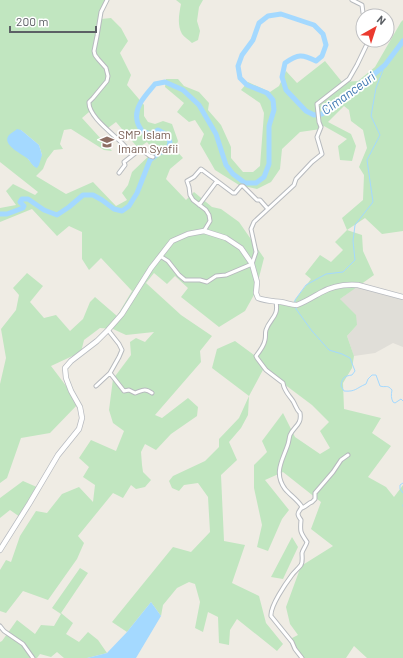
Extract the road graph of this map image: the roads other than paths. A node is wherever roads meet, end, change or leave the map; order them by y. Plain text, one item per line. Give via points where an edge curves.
1 (107, 0) edge
2 (352, 0) edge
3 (362, 8) edge
4 (365, 48) edge
5 (132, 155) junction
6 (153, 157) dead end
7 (119, 173) dead end
8 (218, 182) junction
9 (199, 205) junction
10 (268, 209) junction
11 (204, 231) junction
12 (160, 256) junction
13 (252, 264) junction
14 (403, 297) edge
15 (276, 302) junction
16 (108, 330) junction
17 (110, 373) junction
18 (96, 386) dead end
19 (152, 393) dead end
20 (348, 454) dead end
21 (302, 508) junction
22 (0, 550) edge
23 (0, 626) edge
24 (33, 658) edge
25 (302, 658) edge

1 - 5 street via 101,12 94,51 104,64 108,76 107,81 89,102 89,106 92,113
2 - 3 street via 362,5
4 - 10 street via 349,79 317,104 321,127 317,137 322,154
5 - 6 street via 142,150
5 - 7 street via 124,162 125,165
8 - 9 street
8 - 9 street via 201,169 187,181 190,195
8 - 10 street via 233,193 243,186
9 - 11 street via 209,215 210,221
10 - 13 street via 254,222 251,229 256,252
11 - 12 street via 172,241
11 - 13 street via 226,238 241,248
12 - 13 street via 185,280 207,282 216,276 226,275
12 - 16 street via 122,314
13 - 15 street via 257,282 256,295 258,298
14 - 15 street via 358,285 346,285 328,289 295,305
15 - 21 street via 276,313 266,332 264,344 256,356 266,370 283,383 283,388 300,413 300,422 290,435 279,474 285,489 302,505
16 - 17 street via 122,350
16 - 22 street via 66,368 66,378 80,407 82,418 79,428 58,455
17 - 18 street
17 - 19 street via 124,391 135,393 147,390
20 - 21 street via 317,490 315,499
21 - 25 street via 298,515 306,545 302,551 302,563 278,597 271,616
23 - 24 street via 23,644

